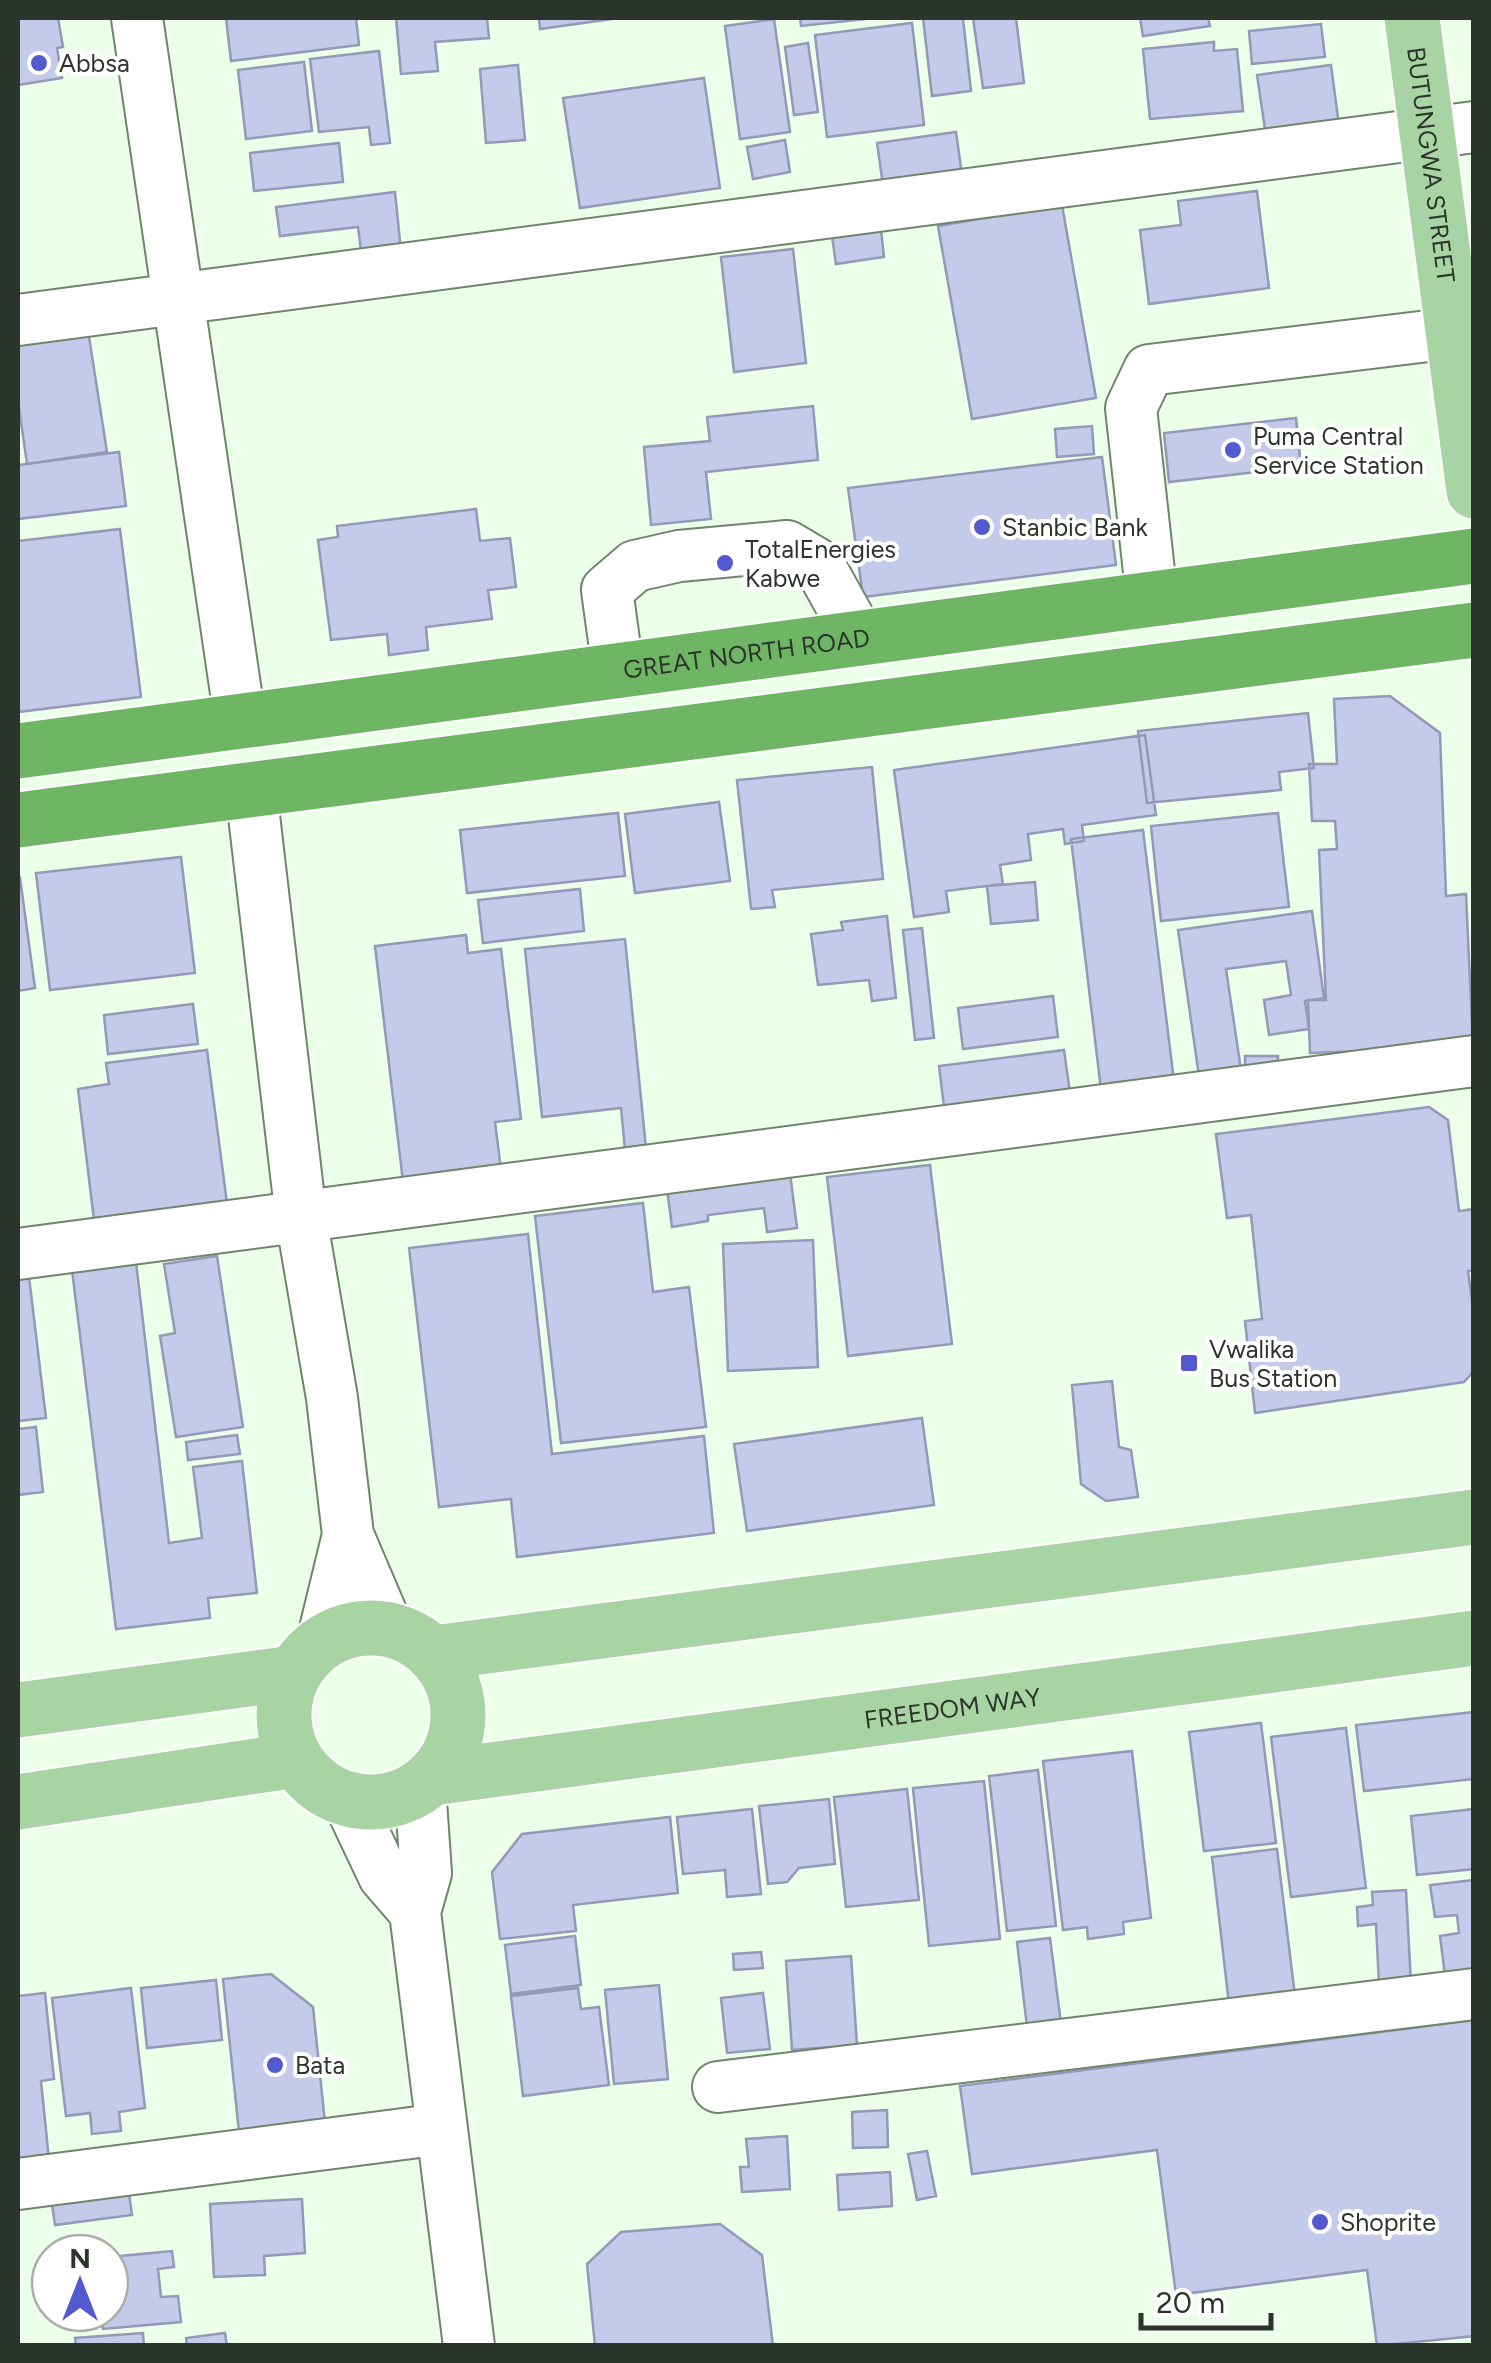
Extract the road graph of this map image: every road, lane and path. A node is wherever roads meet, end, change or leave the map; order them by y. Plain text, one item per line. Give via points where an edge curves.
1 (137, 18) edge
2 (1412, 18) edge
3 (1450, 130) edge
4 (178, 298) junction
5 (18, 320) edge
6 (1453, 333) junction
7 (1474, 491) edge
8 (1474, 556) edge
9 (1152, 599) junction
10 (976, 622) junction
11 (1474, 630) edge
12 (859, 636) junction
13 (618, 670) junction
14 (979, 695) junction
15 (872, 709) junction
16 (240, 720) junction
17 (18, 751) edge
18 (251, 790) junction
19 (18, 820) edge
20 (1474, 1062) edge
21 (301, 1217) junction
22 (18, 1254) edge
23 (1474, 1517) edge
24 (348, 1535) junction
25 (1474, 1638) edge
26 (411, 1641) junction
27 (308, 1657) junction
28 (18, 1710) edge
29 (296, 1760) junction
30 (426, 1783) junction
31 (347, 1798) junction
32 (18, 1802) edge
33 (415, 1912) junction
34 (1474, 1994) edge
35 (718, 2087) dead end
36 (442, 2129) junction
37 (18, 2184) edge
38 (469, 2346) edge

1 - 4 street
2 - 3 main road, BUTUNGWA STREET
3 - 4 street
3 - 6 main road, BUTUNGWA STREET
4 - 5 street
4 - 16 street
6 - 7 main road, BUTUNGWA STREET
6 - 9 street via 1149,370 1132,408
8 - 9 highway, GREAT NORTH ROAD
9 - 10 highway, GREAT NORTH ROAD
10 - 12 highway, GREAT NORTH ROAD
10 - 14 highway via 956,637 950,660 958,683
11 - 14 highway
12 - 13 highway, GREAT NORTH ROAD
12 - 13 street via 819,565 786,546 679,556 635,566 607,590
12 - 15 highway via 884,655 888,668 883,698
13 - 16 highway, GREAT NORTH ROAD
14 - 15 highway
15 - 18 highway
16 - 17 highway, GREAT NORTH ROAD
18 - 19 highway
18 - 21 street
20 - 21 street
21 - 22 street
21 - 24 street
23 - 26 main road
24 - 26 street
24 - 27 street
25 - 30 main road, FREEDOM WAY
26 - 27 main road via 365,1627 342,1632
26 - 30 main road via 448,1671 459,1716 447,1760
27 - 28 main road
27 - 29 main road via 286,1694 287,1739
29 - 31 main road via 326,1790
29 - 32 main road
30 - 31 main road via 385,1802
30 - 33 street via 426,1873
31 - 33 street via 384,1876
33 - 36 street
34 - 35 street
36 - 37 street
36 - 38 street

